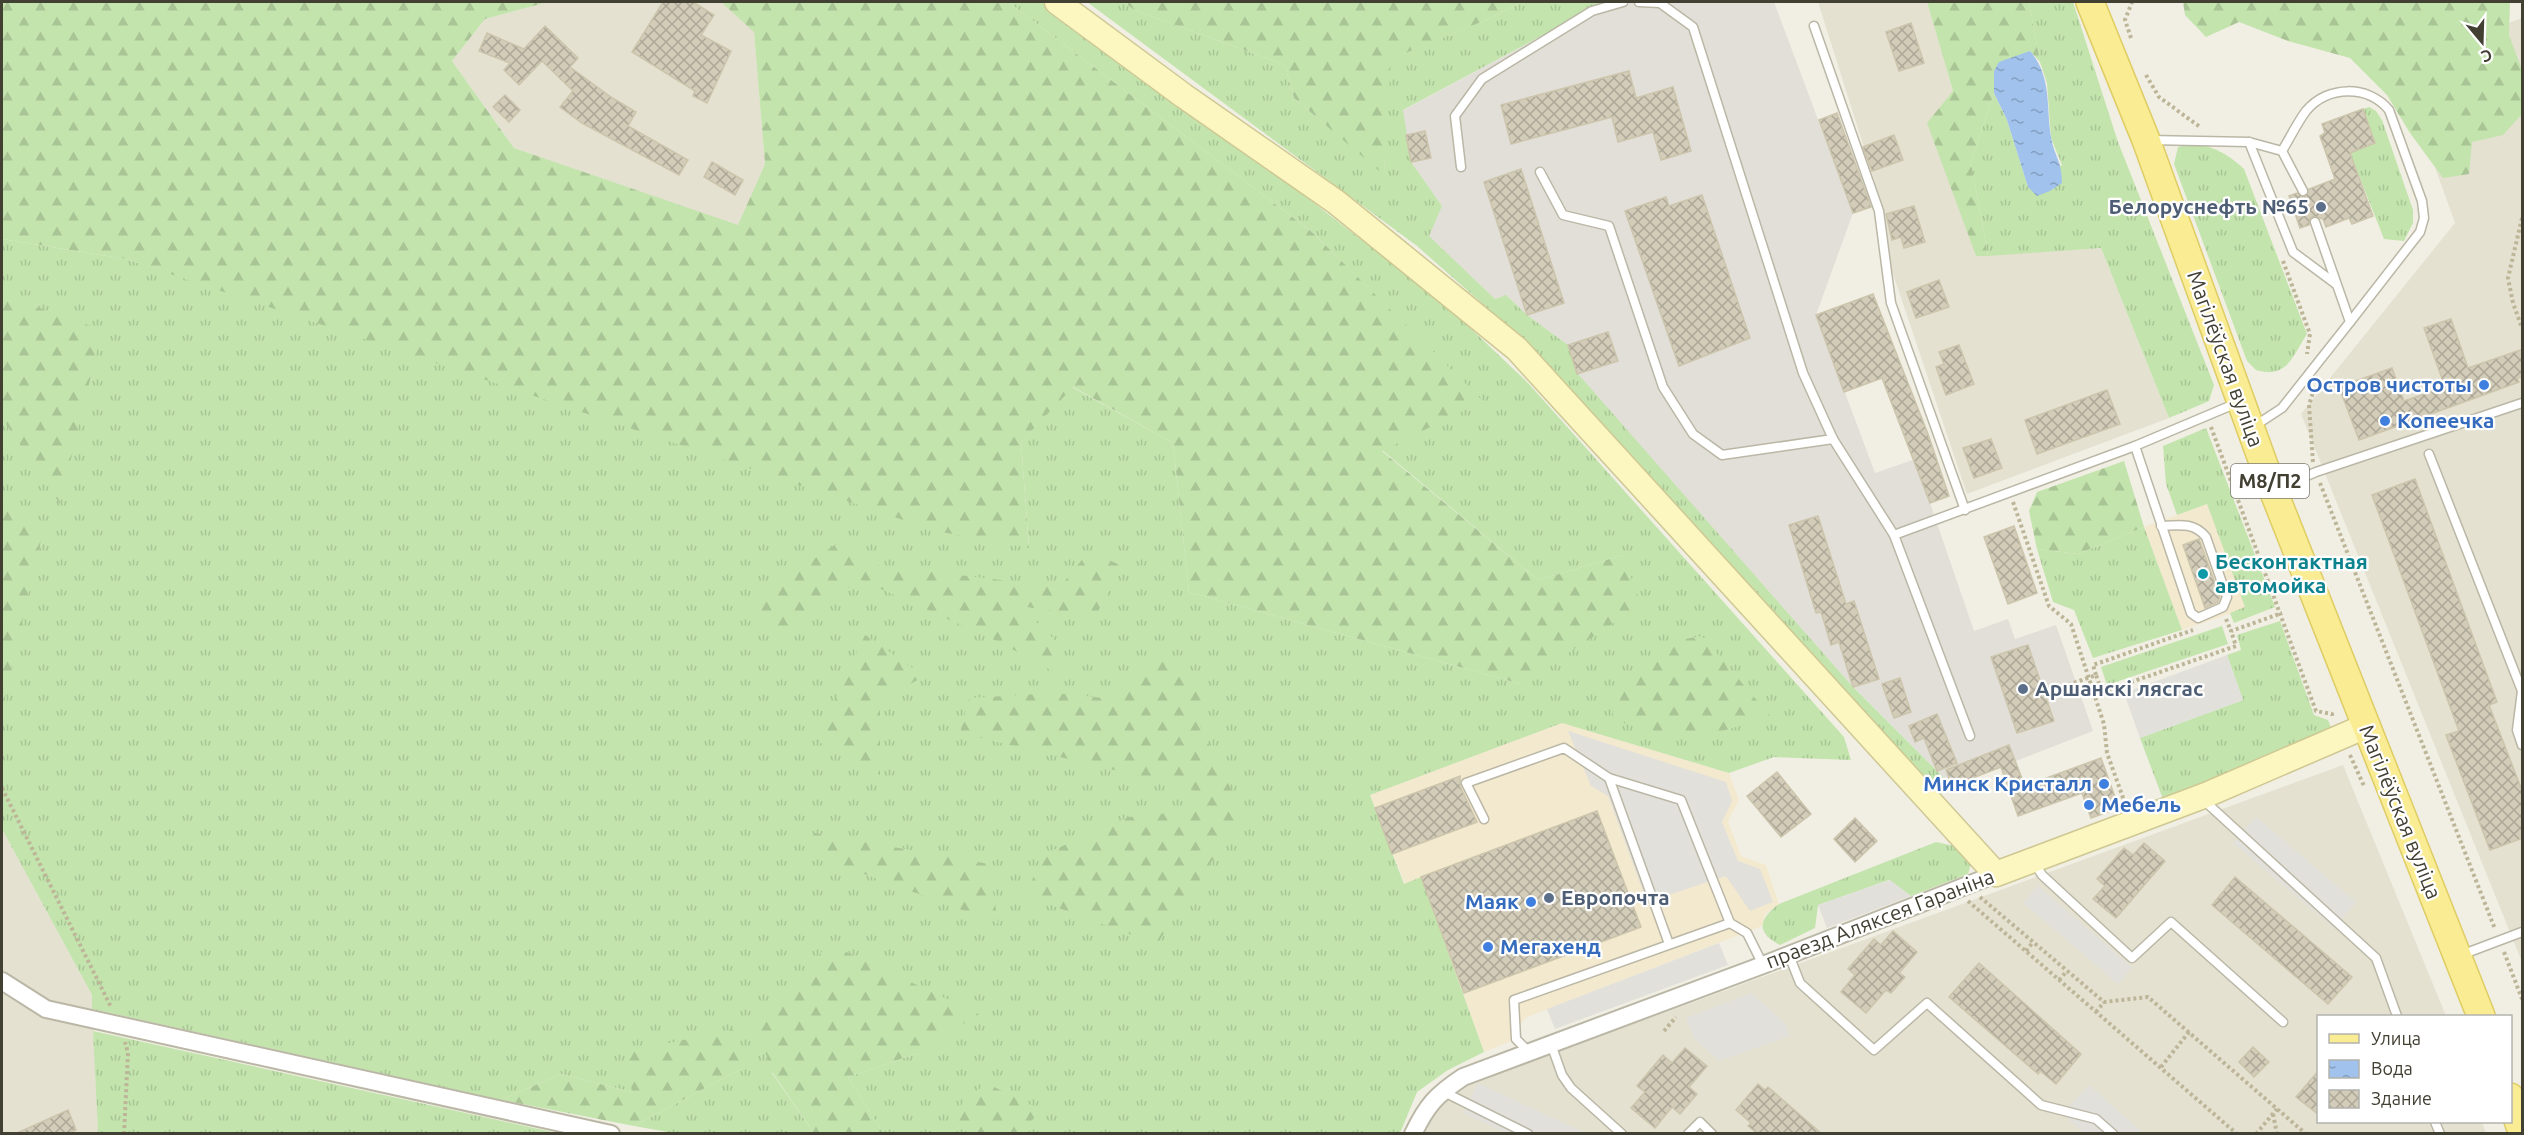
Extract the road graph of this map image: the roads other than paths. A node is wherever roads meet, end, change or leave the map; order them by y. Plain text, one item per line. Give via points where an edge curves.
1 (1057, 2) edge
2 (1623, 2) edge
3 (1639, 2) edge
4 (2090, 2) edge
5 (1814, 26) dead end
6 (2146, 140) junction
7 (2249, 142) junction
8 (2282, 151) junction
9 (1461, 167) dead end
10 (1540, 172) dead end
11 (2303, 191) dead end
12 (2315, 222) dead end
13 (2337, 284) junction
14 (2350, 322) junction
15 (2240, 401) junction
16 (2523, 403) edge
17 (2251, 428) junction
18 (1833, 439) junction
19 (2135, 446) junction
20 (2429, 454) dead end
21 (2273, 490) junction
22 (1965, 510) junction
23 (2161, 526) junction
24 (1893, 535) junction
25 (2366, 726) junction
26 (1970, 736) dead end
27 (2523, 745) edge
28 (1609, 778) junction
29 (2206, 795) junction
30 (1484, 819) dead end
31 (2032, 861) junction
32 (1996, 874) junction
33 (1730, 923) junction
34 (2523, 932) edge
35 (1670, 944) junction
36 (1789, 955) junction
37 (2457, 957) junction
38 (1763, 965) junction
39 (2, 981) edge
40 (2396, 1015) edge
41 (2480, 1015) edge
42 (2283, 1022) dead end
43 (1551, 1044) junction
44 (1529, 1052) junction
45 (1442, 1090) junction
46 (2512, 1100) edge
47 (2523, 1132) edge
48 (611, 1134) edge
49 (1413, 1134) edge
50 (1528, 1134) edge
51 (1622, 1134) edge
52 (1688, 1134) edge
53 (1712, 1134) edge
54 (2113, 1134) edge

1 - 32 street via 1336,202 1517,349
2 - 9 lane via 1592,11 1482,79 1455,116
3 - 18 lane via 1660,3 1693,27 1803,373
4 - 6 main road, Магілёўская вуліца / М8/П2
5 - 22 lane via 1879,211 1891,303
6 - 7 lane
6 - 15 main road, Магілёўская вуліца / М8/П2
7 - 8 lane
7 - 13 lane via 2293,252
8 - 11 lane
8 - 14 lane via 2307,110 2324,97 2348,91 2366,93 2380,99 2389,110 2422,201 2424,218 2420,232
10 - 18 lane via 1563,215 1610,226 1663,387 1693,434 1722,455
12 - 13 lane
13 - 14 lane
14 - 17 lane via 2282,408
15 - 17 main road, Магілёўская вуліца / М8/П2
15 - 19 lane
16 - 21 lane
17 - 21 main road, Магілёўская вуліца / М8/П2
18 - 24 lane
19 - 22 lane
19 - 23 lane
20 - 27 lane via 2522,691 2517,730
21 - 25 main road, Магілёўская вуліца / М8/П2
22 - 24 lane
23 - 23 lane via 2191,613 2198,618 2223,607 2227,597 2206,537 2190,525
24 - 26 lane
25 - 29 street, праезд Аляксея Гараніна
25 - 37 main road, Магілёўская вуліца / М8/П2
28 - 30 lane via 1564,748 1466,783
28 - 33 lane via 1681,800
28 - 35 lane
29 - 31 street, праезд Аляксея Гараніна
29 - 40 lane via 2210,806 2376,958
31 - 32 street, праезд Аляксея Гараніна
31 - 42 lane via 2042,875 2132,958 2171,922
32 - 36 street, праезд Аляксея Гараніна
33 - 35 lane
33 - 38 lane via 1747,933
34 - 37 lane
35 - 44 lane via 1514,999 1516,1039
36 - 38 street, праезд Аляксея Гараніна
36 - 54 lane via 1800,983 1874,1050 1927,1002 2041,1105 2096,1119
37 - 41 main road, Магілёўская вуліца / М8/П2
38 - 43 street, праезд Аляксея Гараніна
39 - 48 street via 46,1010
43 - 44 street, праезд Аляксея Гараніна
43 - 51 lane via 1571,1088
44 - 45 street, праезд Аляксея Гараніна via 1463,1077
45 - 49 street, праезд Аляксея Гараніна via 1426,1106
45 - 50 lane
46 - 47 main road
52 - 53 lane via 1700,1122

